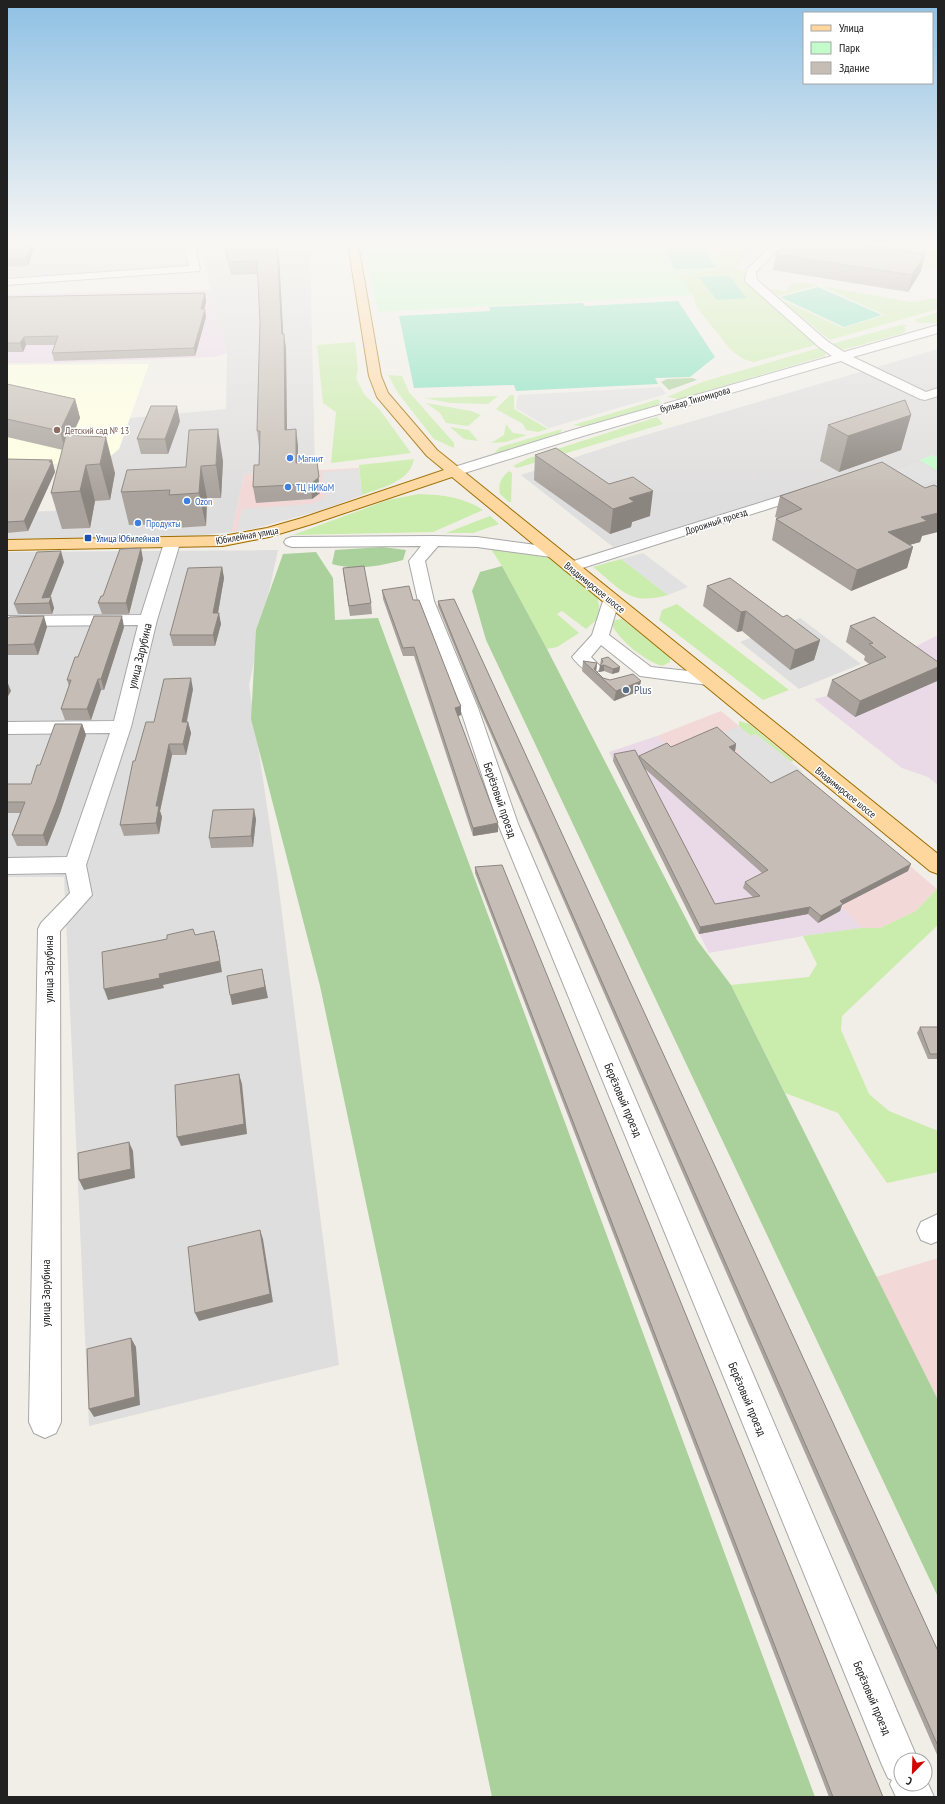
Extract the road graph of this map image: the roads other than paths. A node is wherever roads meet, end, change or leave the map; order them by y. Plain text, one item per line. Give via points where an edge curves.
1 (366, 328) edge
2 (806, 328) edge
3 (938, 329) edge
4 (842, 357) junction
5 (938, 392) edge
6 (454, 472) junction
7 (822, 487) edge
8 (434, 541) junction
9 (292, 542) dead end
10 (172, 543) junction
11 (7, 546) edge
12 (561, 559) junction
13 (611, 601) junction
14 (148, 620) junction
15 (7, 621) edge
16 (600, 636) junction
17 (592, 668) edge
18 (646, 672) junction
19 (624, 678) edge
20 (708, 679) junction
21 (122, 727) junction
22 (7, 728) edge
23 (75, 865) junction
24 (7, 866) edge
25 (938, 866) edge
26 (45, 1422) dead end
27 (896, 1752) edge

1 - 6 main road, Владимирское шоссе via 375,376 382,394 432,454
2 - 4 street
3 - 4 street, бульвар Тихомирова
4 - 5 street via 925,396
4 - 6 street, бульвар Тихомирова via 578,433
6 - 10 main road, Юбилейная улица via 269,532 223,541
6 - 12 main road, Владимирское шоссе
7 - 12 street, Дорожный проезд
8 - 9 street
8 - 12 street via 476,542
8 - 27 street, Берёзовый проезд via 417,561 426,601 469,708 508,824
10 - 11 main road, Юбилейная улица
10 - 14 street, улица Зарубина
12 - 13 main road, Владимирское шоссе
13 - 16 street
13 - 20 main road, Владимирское шоссе
14 - 15 street
14 - 21 street, улица Зарубина
16 - 17 street via 581,657
16 - 18 street
18 - 19 street
18 - 20 street
20 - 25 main road, Владимирское шоссе
21 - 22 street
21 - 23 street, улица Зарубина
23 - 24 street
23 - 26 street, улица Зарубина via 80,896 49,929

